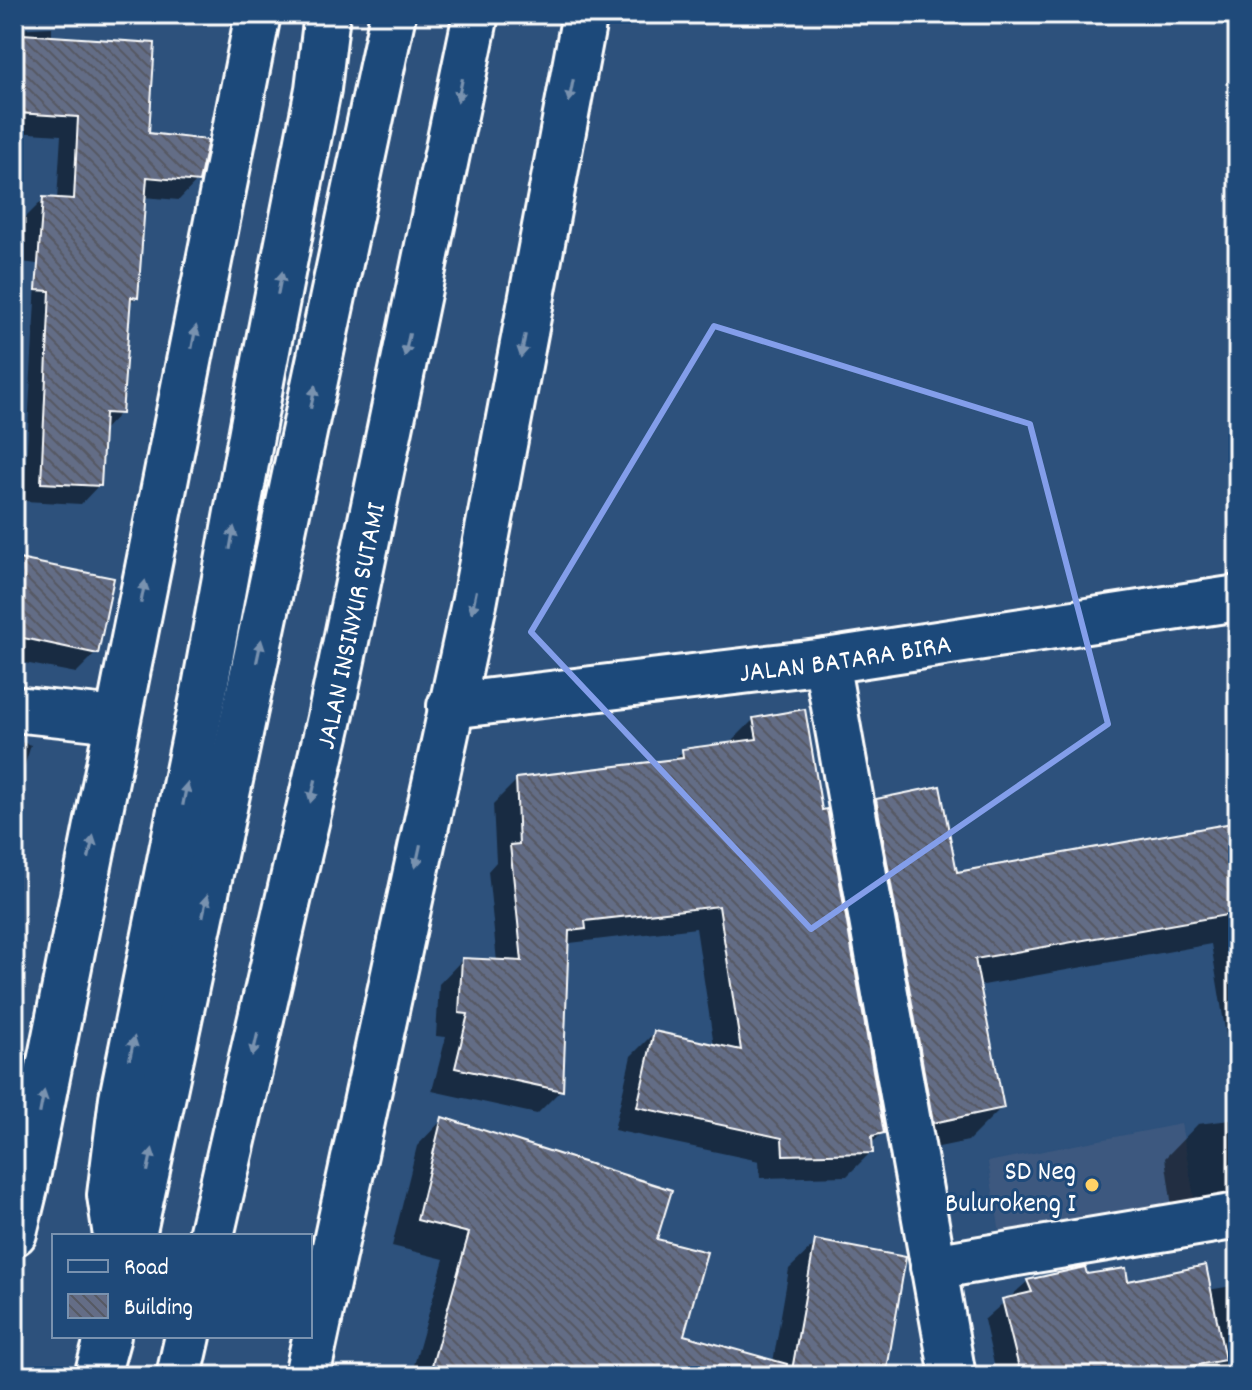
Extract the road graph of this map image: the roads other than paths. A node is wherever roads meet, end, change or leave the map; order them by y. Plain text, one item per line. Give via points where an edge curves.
1 (258, 14) edge
2 (327, 14) edge
3 (393, 14) edge
4 (476, 14) edge
5 (585, 14) edge
6 (1238, 598) edge
7 (826, 661) junction
8 (450, 706) junction
9 (14, 709) edge
10 (117, 720) junction
11 (1238, 1216) edge
12 (14, 1233) edge
13 (116, 1234) edge
14 (133, 1234) edge
15 (211, 1234) edge
16 (933, 1267) junction
17 (107, 1338) edge
18 (188, 1338) edge
19 (97, 1376) edge
20 (179, 1376) edge
21 (307, 1376) edge
22 (953, 1376) edge

10 -> 1 main road
13 -> 2 main road via 110,1195 122,1098 205,687 318,89
14 -> 3 main road
4 -> 15 main road, JALAN INSINYUR SUTAMI via 330,718
5 -> 8 main road via 475,599
6 - 7 main road, JALAN BATARA BIRA
7 - 8 main road, JALAN BATARA BIRA
7 - 16 main road
8 -> 21 main road
9 - 10 main road
12 -> 10 main road
11 - 16 main road
16 - 22 main road
17 - 19 main road
18 - 20 main road

